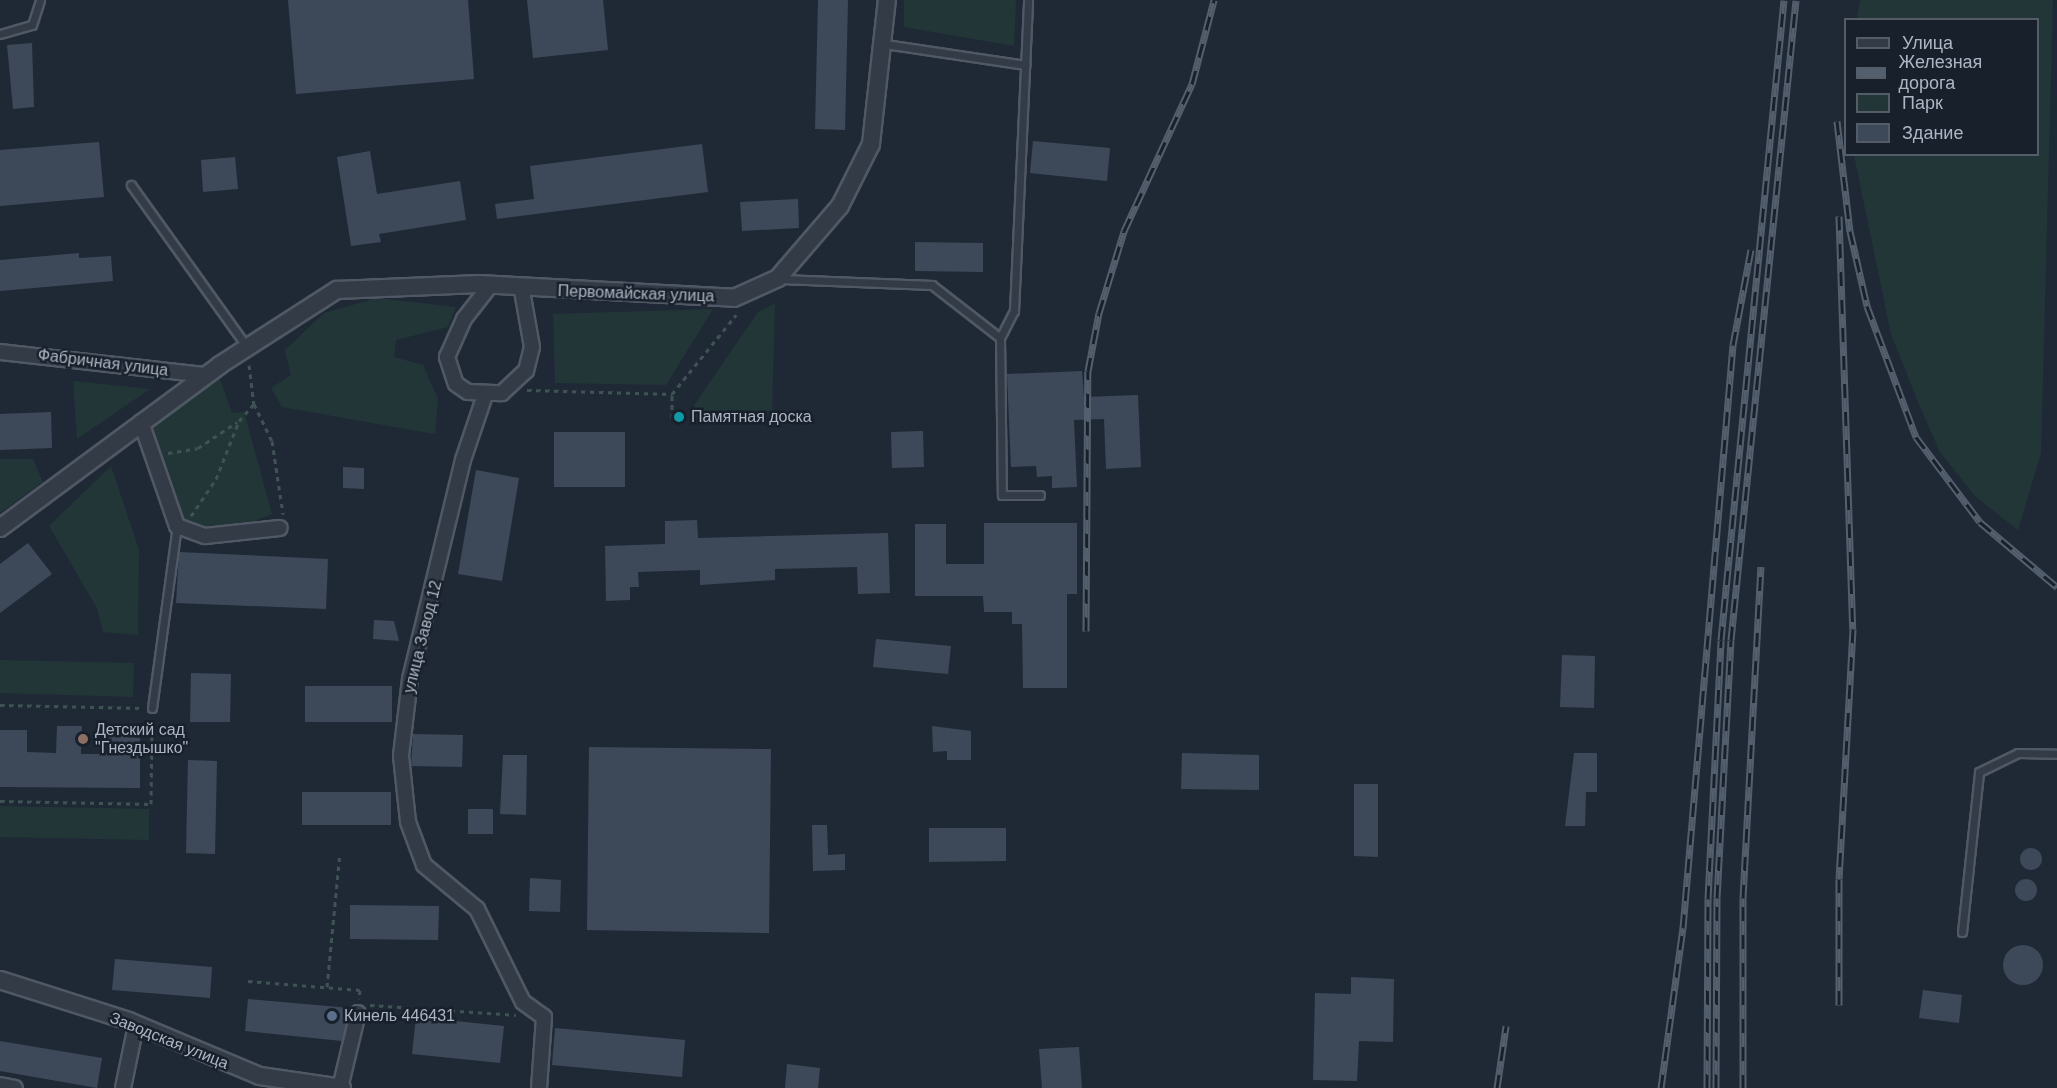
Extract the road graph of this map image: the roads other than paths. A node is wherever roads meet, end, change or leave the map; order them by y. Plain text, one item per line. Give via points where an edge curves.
1 (40, 0) edge
2 (887, 0) edge
3 (1028, 0) edge
4 (0, 34) edge
5 (885, 44) junction
6 (1025, 65) junction
7 (131, 185) dead end
8 (778, 278) junction
9 (489, 287) junction
10 (522, 291) junction
11 (1000, 338) junction
12 (247, 347) junction
13 (0, 352) edge
14 (206, 375) junction
15 (485, 394) junction
16 (141, 422) junction
17 (1040, 495) dead end
18 (281, 521) road end
19 (177, 526) junction
20 (0, 528) edge
21 (152, 708) road end
22 (2057, 754) edge
23 (1962, 932) dead end
24 (0, 980) edge
25 (359, 1009) road end
26 (136, 1025) junction
27 (0, 1085) edge
28 (15, 1088) edge
29 (123, 1088) edge
30 (341, 1088) edge
31 (539, 1088) edge

1 - 4 lane via 32,25
2 - 5 street, Первомайская улица
3 - 6 lane
5 - 6 lane
5 - 8 street, Первомайская улица via 871,144 840,206
6 - 11 lane via 1014,311
7 - 12 lane
8 - 10 street, Первомайская улица via 734,298
8 - 11 lane via 932,285
9 - 10 street, Первомайская улица
9 - 12 street, Первомайская улица via 337,290
9 - 15 street via 459,328 447,357 456,384
10 - 15 street via 532,347 526,371 510,388
11 - 17 lane via 1002,495
12 - 14 street, Первомайская улица
13 - 14 street, Фабричная улица
14 - 16 street, Первомайская улица
15 - 31 street, улица Завод 12 via 463,460 410,679 402,756 408,822 424,865 477,909 524,1002 544,1017
16 - 19 street via 148,454
16 - 20 street, Первомайская улица
18 - 19 street via 204,536
19 - 21 lane
22 - 23 lane via 2018,753 1979,772
24 - 26 street, Заводская улица
25 - 30 street, Заводская улица
26 - 29 street
26 - 30 street, Заводская улица via 260,1076
27 - 28 street

